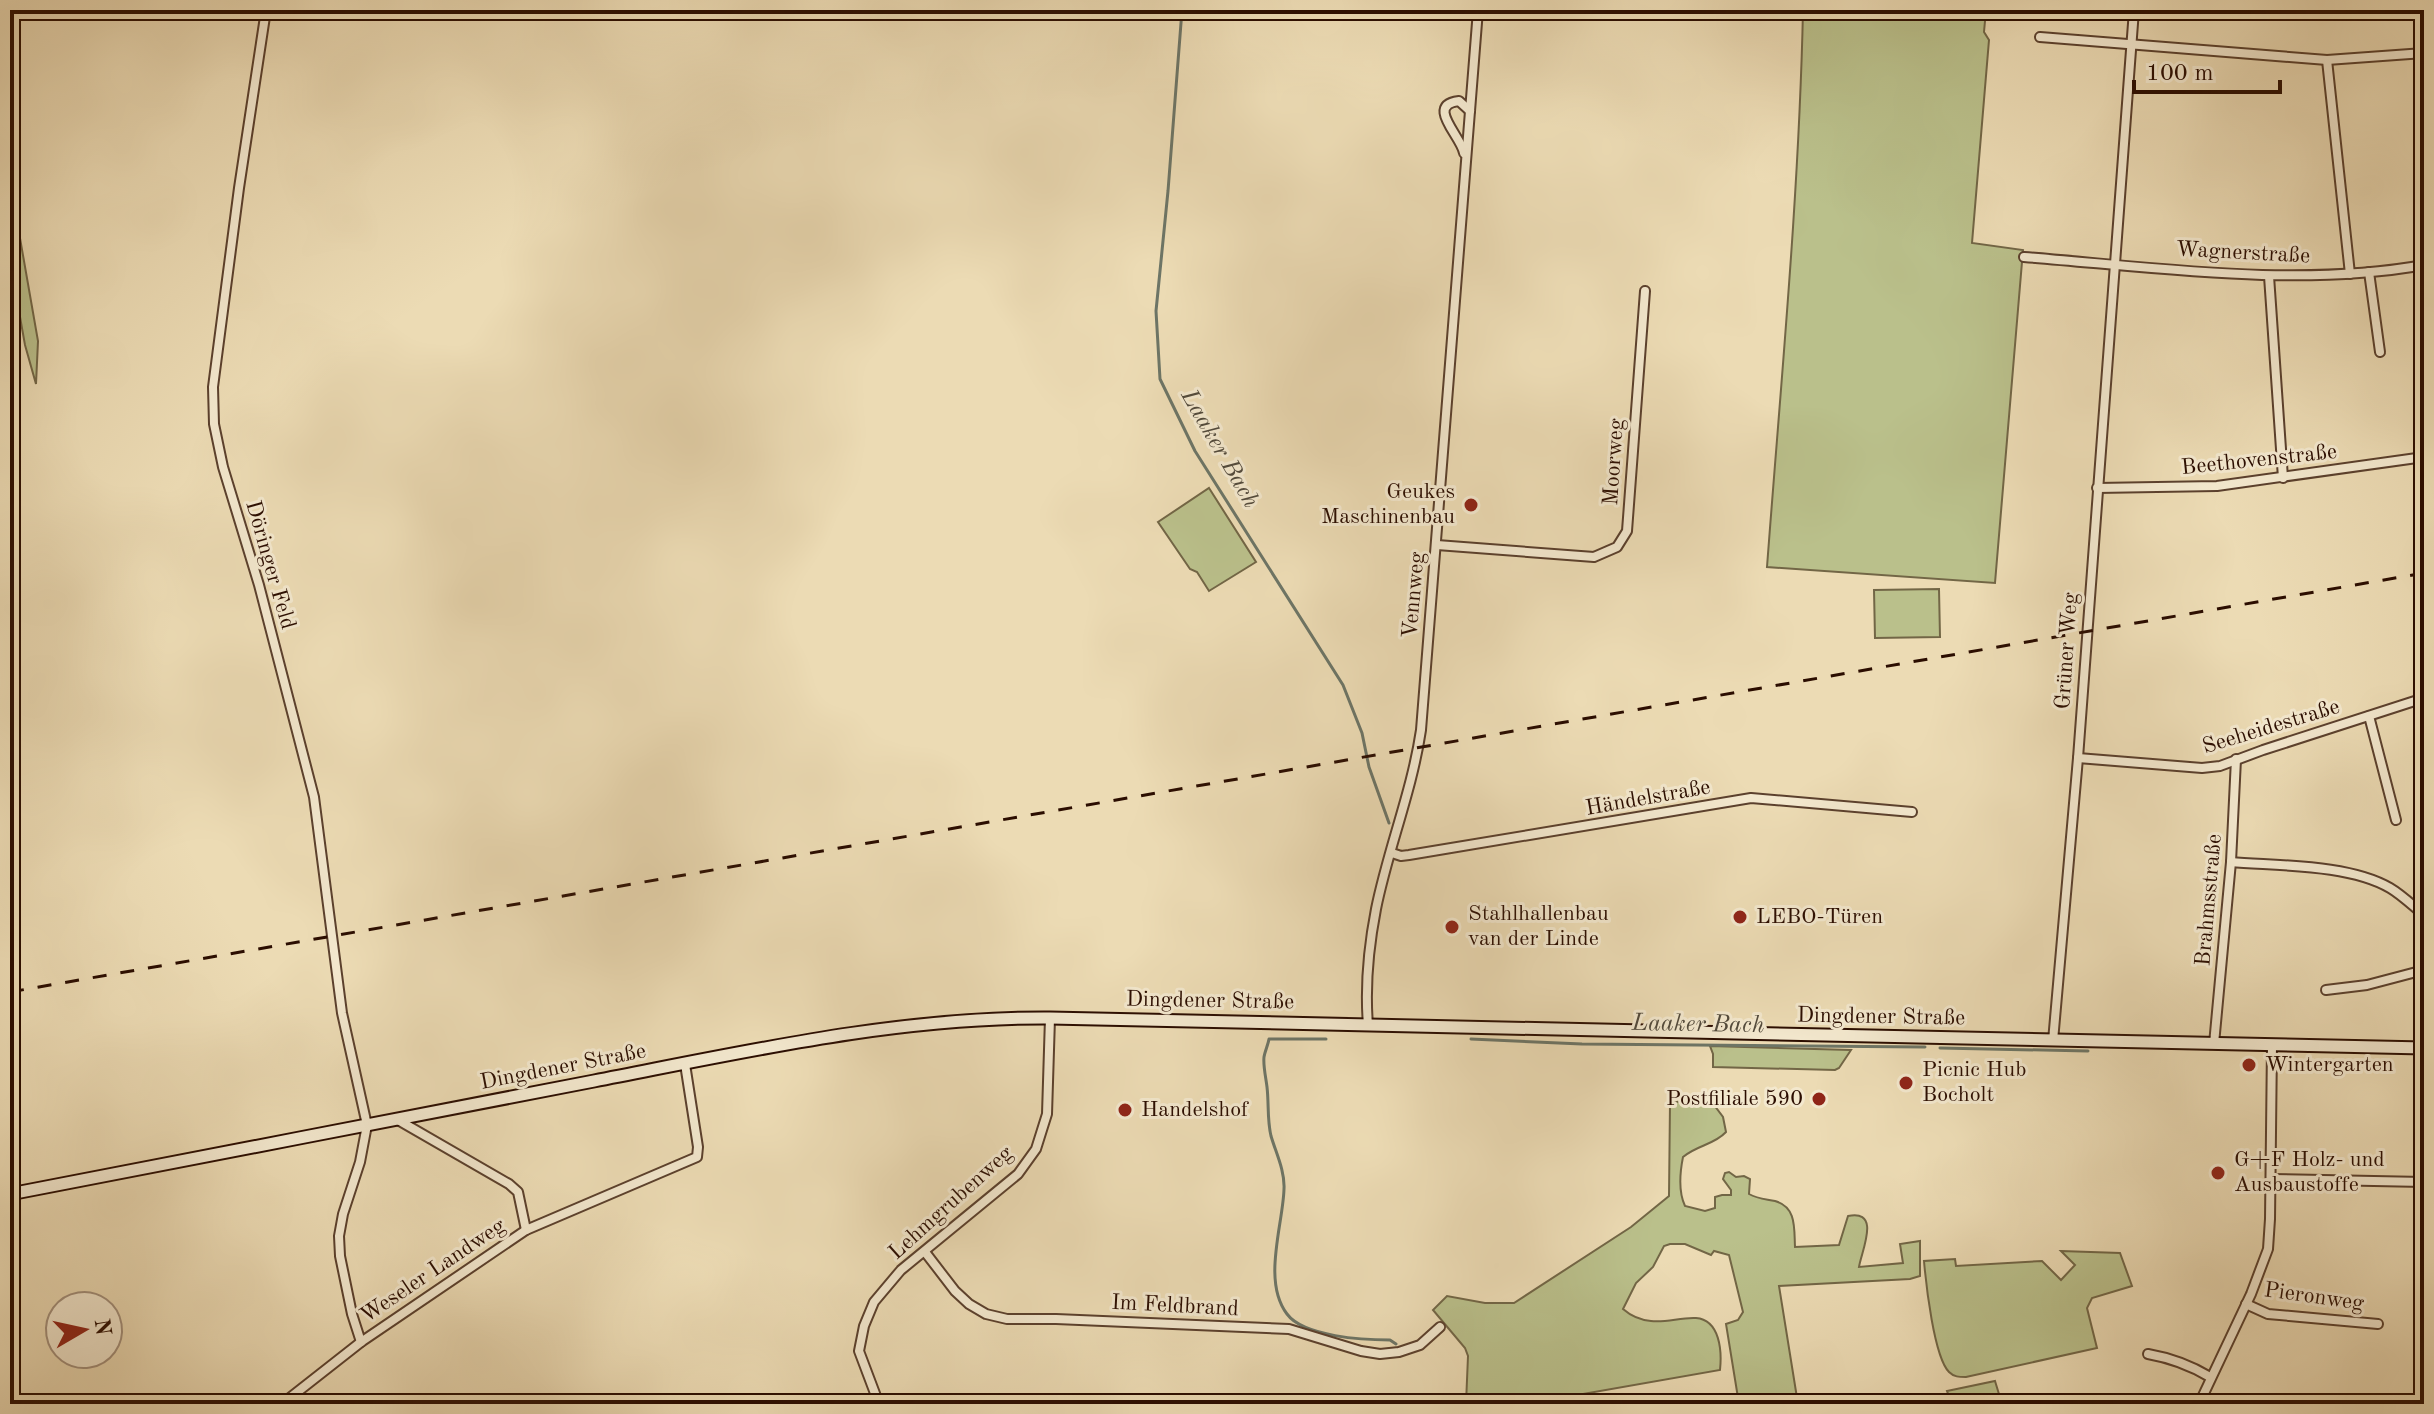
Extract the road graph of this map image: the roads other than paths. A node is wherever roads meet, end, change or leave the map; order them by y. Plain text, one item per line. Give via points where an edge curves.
1 (266, 10) edge
2 (1478, 10) edge
3 (2134, 10) edge
4 (2040, 37) dead end
5 (2131, 45) junction
6 (2424, 53) edge
7 (2327, 60) junction
8 (1470, 112) junction
9 (1466, 162) junction
10 (2024, 257) dead end
11 (2115, 264) junction
12 (2424, 265) edge
13 (2369, 272) junction
14 (2350, 274) junction
15 (2269, 276) junction
16 (1645, 291) dead end
17 (2380, 352) dead end
18 (2424, 457) edge
19 (2283, 478) junction
20 (2097, 488) junction
21 (1437, 545) junction
22 (2424, 698) edge
23 (2369, 716) junction
24 (2078, 758) junction
25 (2236, 759) junction
26 (1912, 812) dead end
27 (2396, 820) dead end
28 (1392, 853) junction
29 (2231, 862) junction
30 (2424, 915) edge
31 (2424, 970) edge
32 (2326, 990) dead end
33 (1050, 1018) junction
34 (1368, 1025) junction
35 (2053, 1041) junction
36 (2214, 1044) junction
37 (2272, 1045) junction
38 (2424, 1048) edge
39 (685, 1064) junction
40 (397, 1120) junction
41 (367, 1125) junction
42 (2271, 1179) junction
43 (2424, 1182) edge
44 (10, 1194) edge
45 (526, 1230) junction
46 (925, 1252) junction
47 (2246, 1304) junction
48 (2378, 1324) dead end
49 (1440, 1327) dead end
50 (361, 1342) junction
51 (2148, 1354) dead end
52 (2210, 1377) junction
53 (282, 1404) edge
54 (879, 1404) edge
55 (2199, 1404) edge

1 - 41 street, Döringer Feld via 213,387 214,424 314,797 342,1013
2 - 8 street, Vennweg
3 - 5 street, Grüner Weg
4 - 5 street
5 - 7 street
5 - 11 street, Grüner Weg
6 - 7 street
7 - 14 street
8 - 9 street, Vennweg
8 - 9 street, Vennweg via 1453,102 1444,117 1461,142
9 - 21 street, Vennweg
10 - 11 street
11 - 15 street, Wagnerstraße
11 - 20 street, Grüner Weg
12 - 13 street, Wagnerstraße
13 - 14 street, Wagnerstraße
13 - 17 street
14 - 15 street, Wagnerstraße
15 - 19 street
16 - 21 street, Moorweg via 1627,531 1617,547 1594,557
18 - 19 street, Beethovenstraße
19 - 20 street, Beethovenstraße via 2217,486
20 - 24 street, Grüner Weg
21 - 28 street, Vennweg via 1421,730
22 - 23 street, Seeheidestraße
23 - 25 street, Seeheidestraße
23 - 27 street
24 - 25 street, Seeheidestraße via 2202,768
24 - 35 street, Grüner Weg
25 - 29 street, Brahmsstraße
26 - 28 street, Händelstraße via 1751,798 1409,855
28 - 34 street, Vennweg via 1372,934
29 - 30 street via 2369,878 2392,888
29 - 36 street, Brahmsstraße
31 - 32 street
33 - 34 main road, Dingdener Straße
33 - 39 main road, Dingdener Straße via 945,1021
33 - 46 street, Lehmgrubenweg via 1047,1114 1036,1149 1018,1174
34 - 35 main road, Dingdener Straße
35 - 36 main road, Dingdener Straße
36 - 37 main road, Dingdener Straße
37 - 38 main road, Dingdener Straße
37 - 42 street
39 - 40 main road, Dingdener Straße
39 - 45 street, Weseler Landweg via 697,1157
40 - 41 main road, Dingdener Straße
40 - 45 street, Weseler Landweg via 509,1184 518,1192
41 - 44 main road, Dingdener Straße
41 - 50 street, Weseler Landweg via 339,1236
42 - 43 street
42 - 47 street via 2268,1249
45 - 50 street, Weseler Landweg
46 - 49 street, Im Feldbrand via 969,1304 1007,1319 1289,1329 1380,1354 1420,1345
46 - 54 street, Lehmgrubenweg via 874,1302 864,1326 859,1351
47 - 48 street, Pieronweg via 2268,1314
47 - 52 street
50 - 53 street, Weseler Landweg
51 - 52 street
52 - 55 street

